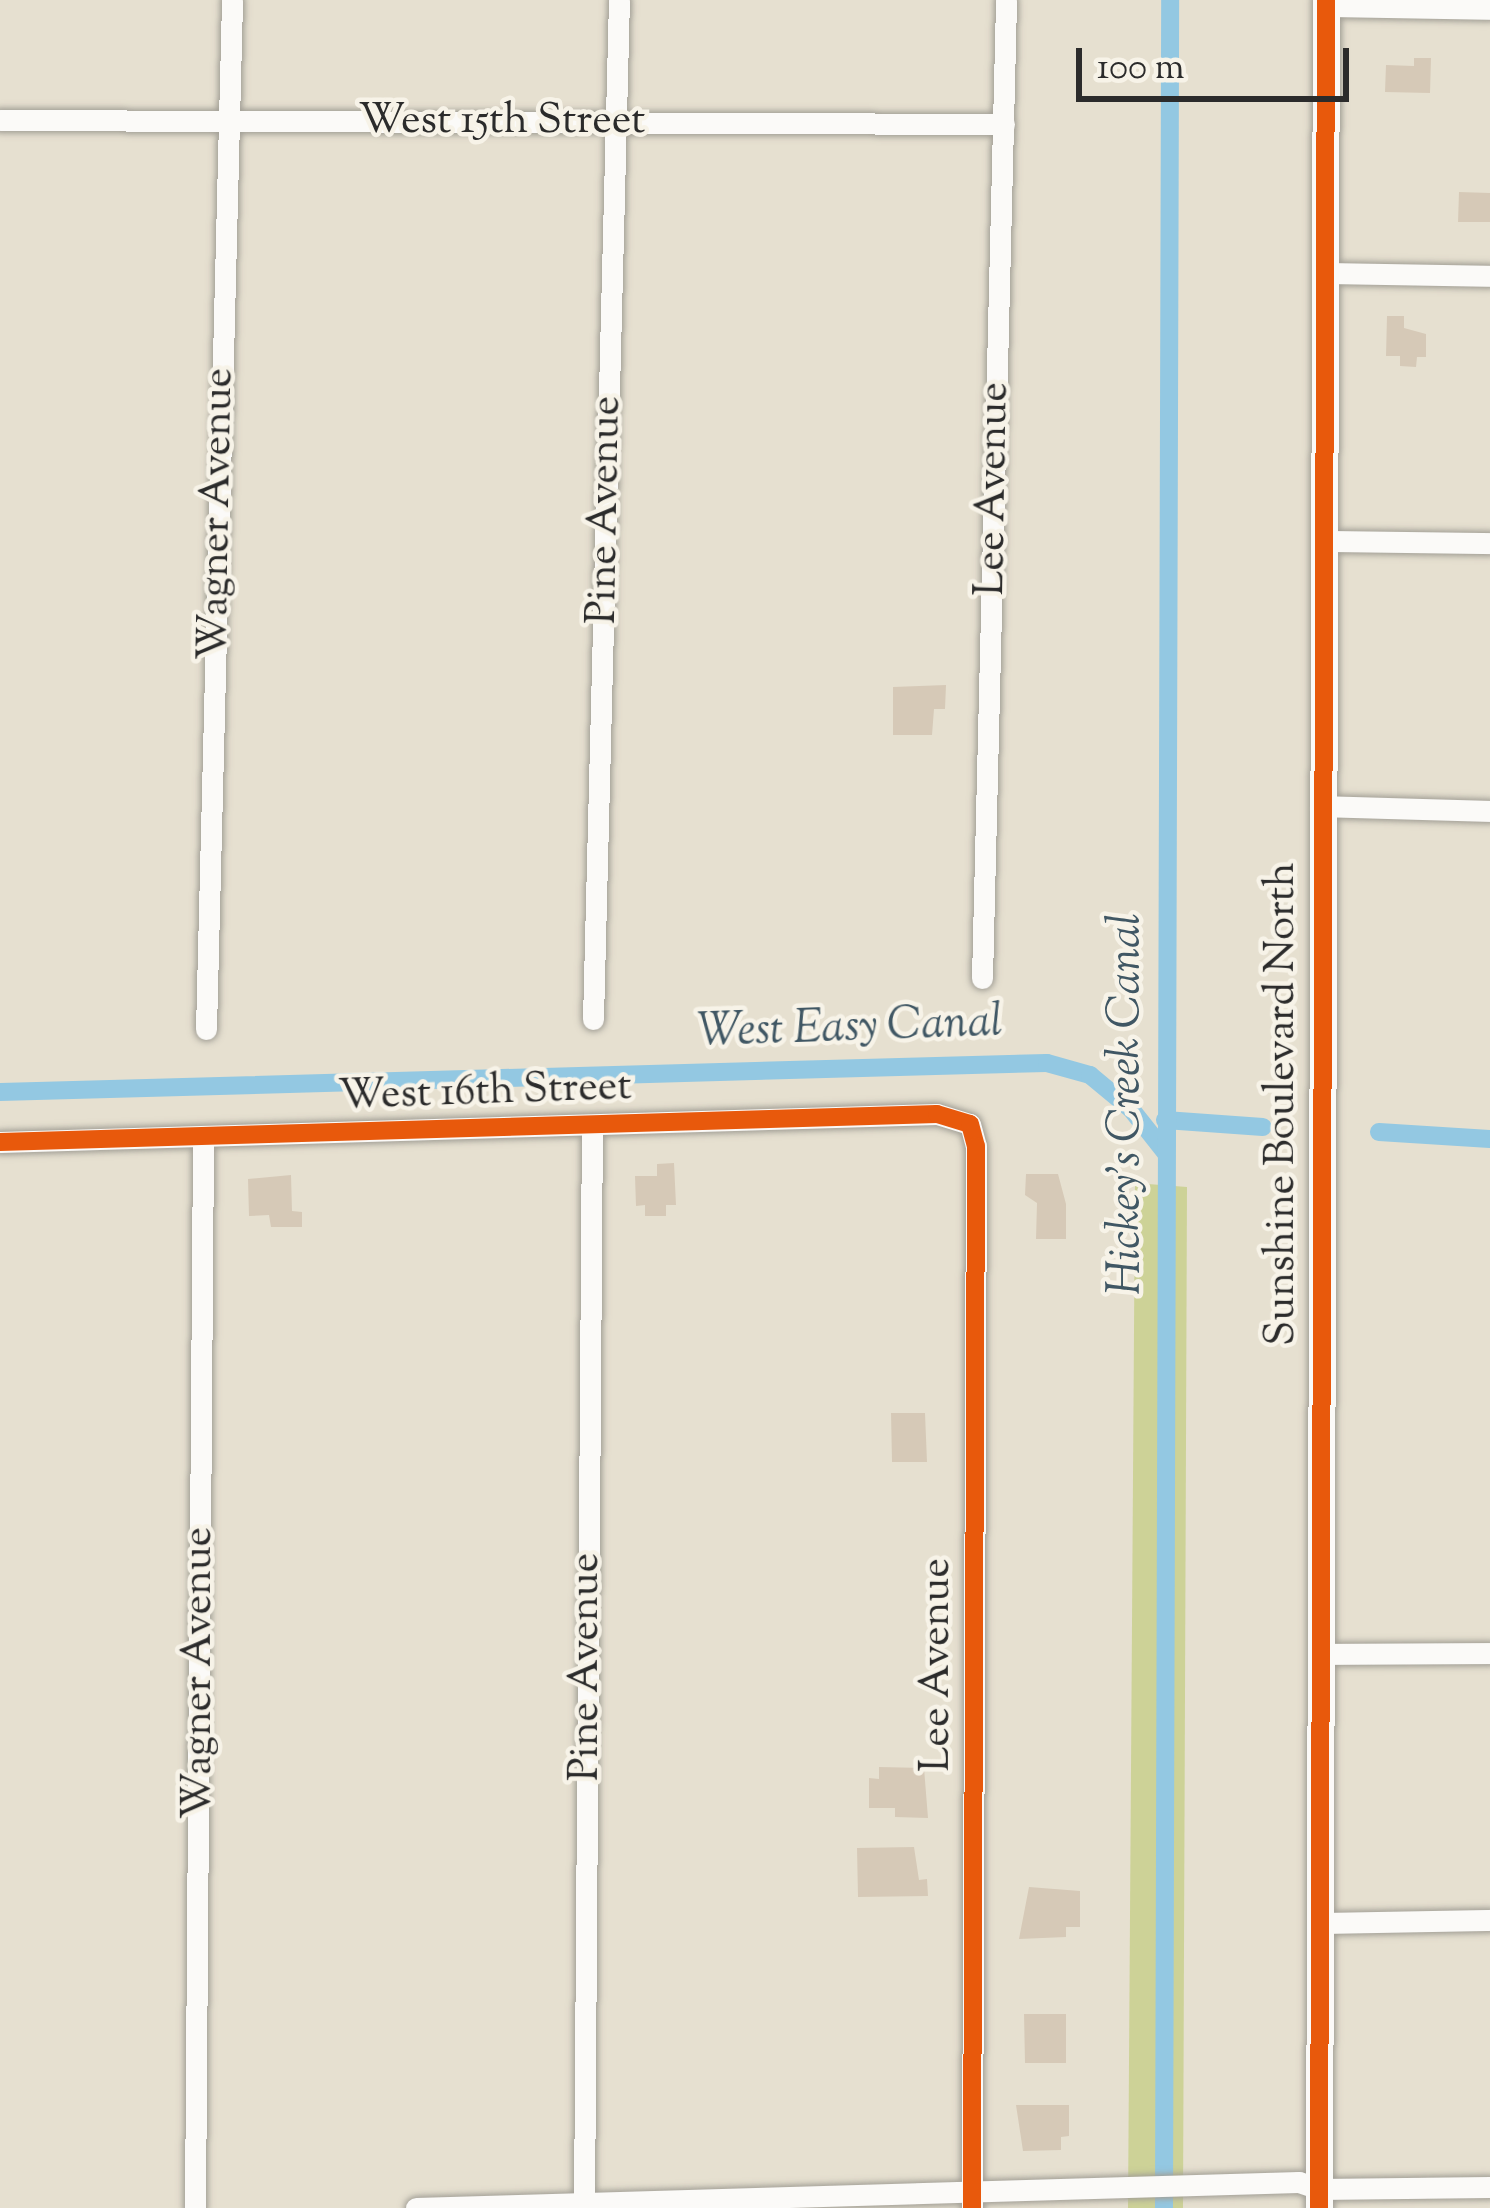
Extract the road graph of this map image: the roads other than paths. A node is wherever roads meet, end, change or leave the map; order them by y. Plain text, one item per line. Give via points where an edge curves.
1 (232, 0) edge
2 (619, 0) edge
3 (1006, 0) edge
4 (1326, 3) edge
5 (1490, 9) edge
6 (0, 120) edge
7 (229, 121) junction
8 (616, 123) junction
9 (1004, 124) junction
10 (1323, 273) junction
11 (1490, 276) edge
12 (1322, 541) junction
13 (1490, 543) edge
14 (1321, 806) junction
15 (1490, 811) edge
16 (982, 978) dead end
17 (593, 1019) dead end
18 (206, 1029) dead end
19 (970, 1124) joint
20 (592, 1125) junction
21 (203, 1138) junction
22 (0, 1142) edge
23 (1490, 1653) edge
24 (1318, 1654) junction
25 (1490, 1919) edge
26 (1318, 1923) junction
27 (1490, 2187) edge
28 (1319, 2199) edge
29 (972, 2200) edge
30 (584, 2205) edge
31 (195, 2208) edge
32 (416, 2208) edge

1 - 7 street, Wagner Avenue
2 - 8 street, Pine Avenue
3 - 9 street, Lee Avenue
4 - 5 street
4 - 10 street, Sunshine Boulevard North
6 - 7 street, West 15th Street
7 - 8 street, West 15th Street
7 - 18 street, Wagner Avenue
8 - 9 street, West 15th Street
8 - 17 street, Pine Avenue
9 - 16 street, Lee Avenue
10 - 11 street
10 - 12 street, Sunshine Boulevard North
12 - 13 street
12 - 14 street, Sunshine Boulevard North
14 - 15 street
14 - 24 street, Sunshine Boulevard North
19 - 20 street, West 16th Street via 937,1114
19 - 29 street, Lee Avenue
20 - 21 street, West 16th Street
20 - 30 street, Pine Avenue
21 - 22 street, West 16th Street
21 - 31 street, Wagner Avenue
23 - 24 street
24 - 26 street, Sunshine Boulevard North
25 - 26 street
26 - 28 street, Sunshine Boulevard North
27 - 28 street
28 - 29 street via 1299,2182
29 - 30 street
30 - 32 street

